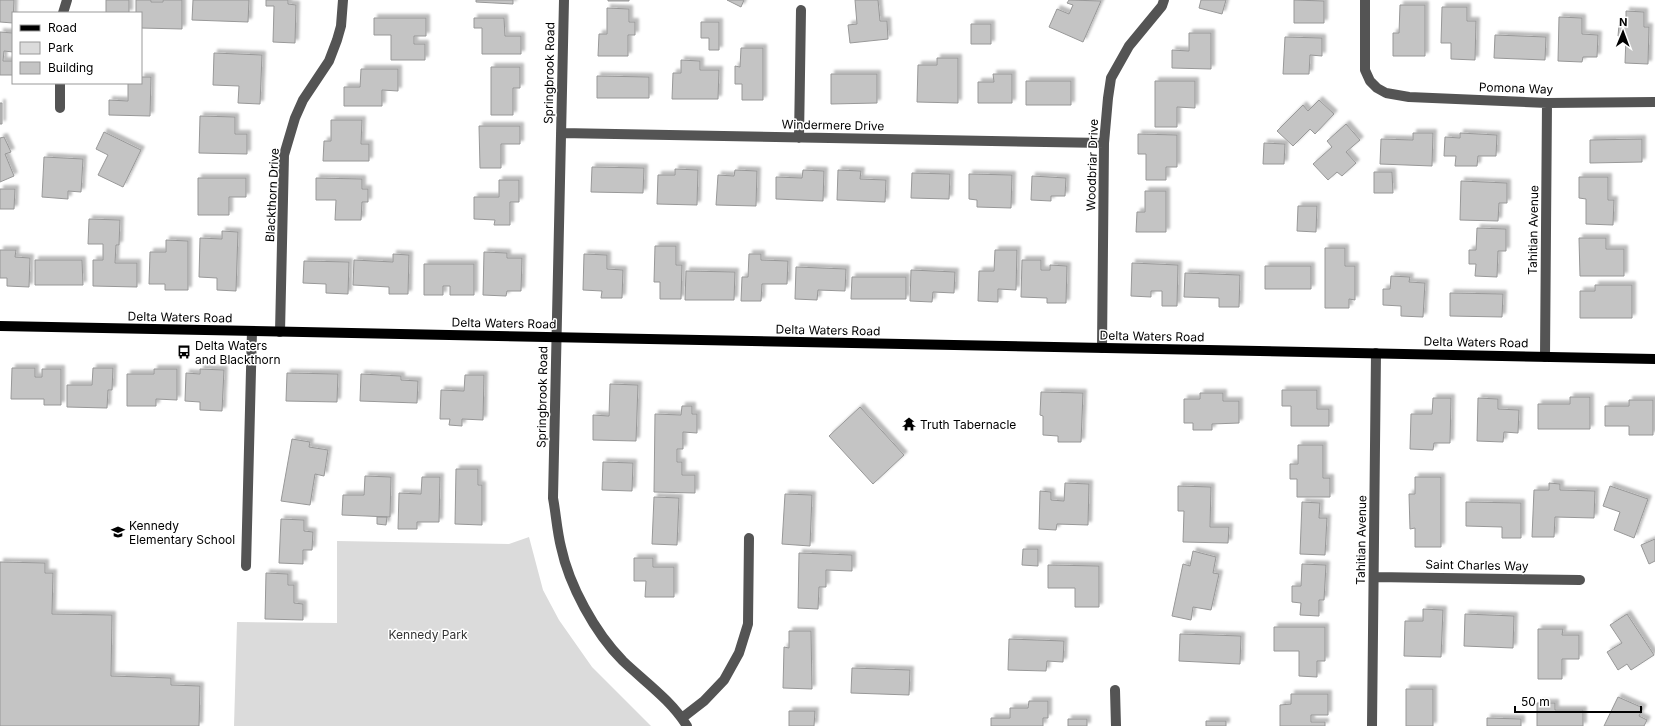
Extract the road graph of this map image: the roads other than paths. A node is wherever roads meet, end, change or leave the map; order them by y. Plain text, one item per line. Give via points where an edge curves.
1 (67, 0) edge
2 (343, 0) edge
3 (564, 0) edge
4 (1164, 0) edge
5 (1365, 0) edge
6 (801, 10) dead end
7 (63, 12) edge
8 (60, 84) edge
9 (1655, 102) edge
10 (1547, 103) junction
11 (60, 108) dead end
12 (561, 133) junction
13 (799, 138) junction
14 (1104, 143) junction
15 (0, 326) edge
16 (252, 332) junction
17 (280, 332) junction
18 (556, 337) junction
19 (1102, 348) junction
20 (1376, 353) junction
21 (1545, 356) junction
22 (1655, 359) edge
23 (749, 538) dead end
24 (246, 566) dead end
25 (1374, 577) junction
26 (1580, 580) dead end
27 (1115, 690) dead end
28 (684, 722) edge
29 (1116, 726) edge
30 (1372, 726) edge

1 - 7 street
2 - 17 street, Blackthorn Drive via 337,40 328,61 302,100 294,118 284,155
3 - 12 street, Springbrook Road
4 - 14 street, Woodbriar Drive via 1162,6 1129,46 1111,78
5 - 10 street, Pomona Way via 1364,64 1370,81 1377,88 1409,97
6 - 13 street
8 - 11 street
9 - 10 street, Pomona Way
10 - 21 street, Tahitian Avenue
12 - 13 street, Windermere Drive
12 - 18 street, Springbrook Road
13 - 14 street, Windermere Drive
14 - 19 street, Woodbriar Drive
15 - 16 main road, Delta Waters Road
16 - 17 main road, Delta Waters Road
16 - 24 street
17 - 18 main road, Delta Waters Road
18 - 19 main road, Delta Waters Road
18 - 28 street, Springbrook Road via 553,498 561,548 575,588 594,625 622,660 660,695
19 - 20 main road, Delta Waters Road
20 - 21 main road, Delta Waters Road
20 - 25 street, Tahitian Avenue
21 - 22 main road, Delta Waters Road
23 - 28 street via 748,624 739,653 724,680
25 - 26 street, Saint Charles Way
25 - 30 street, Tahitian Avenue
27 - 29 street

